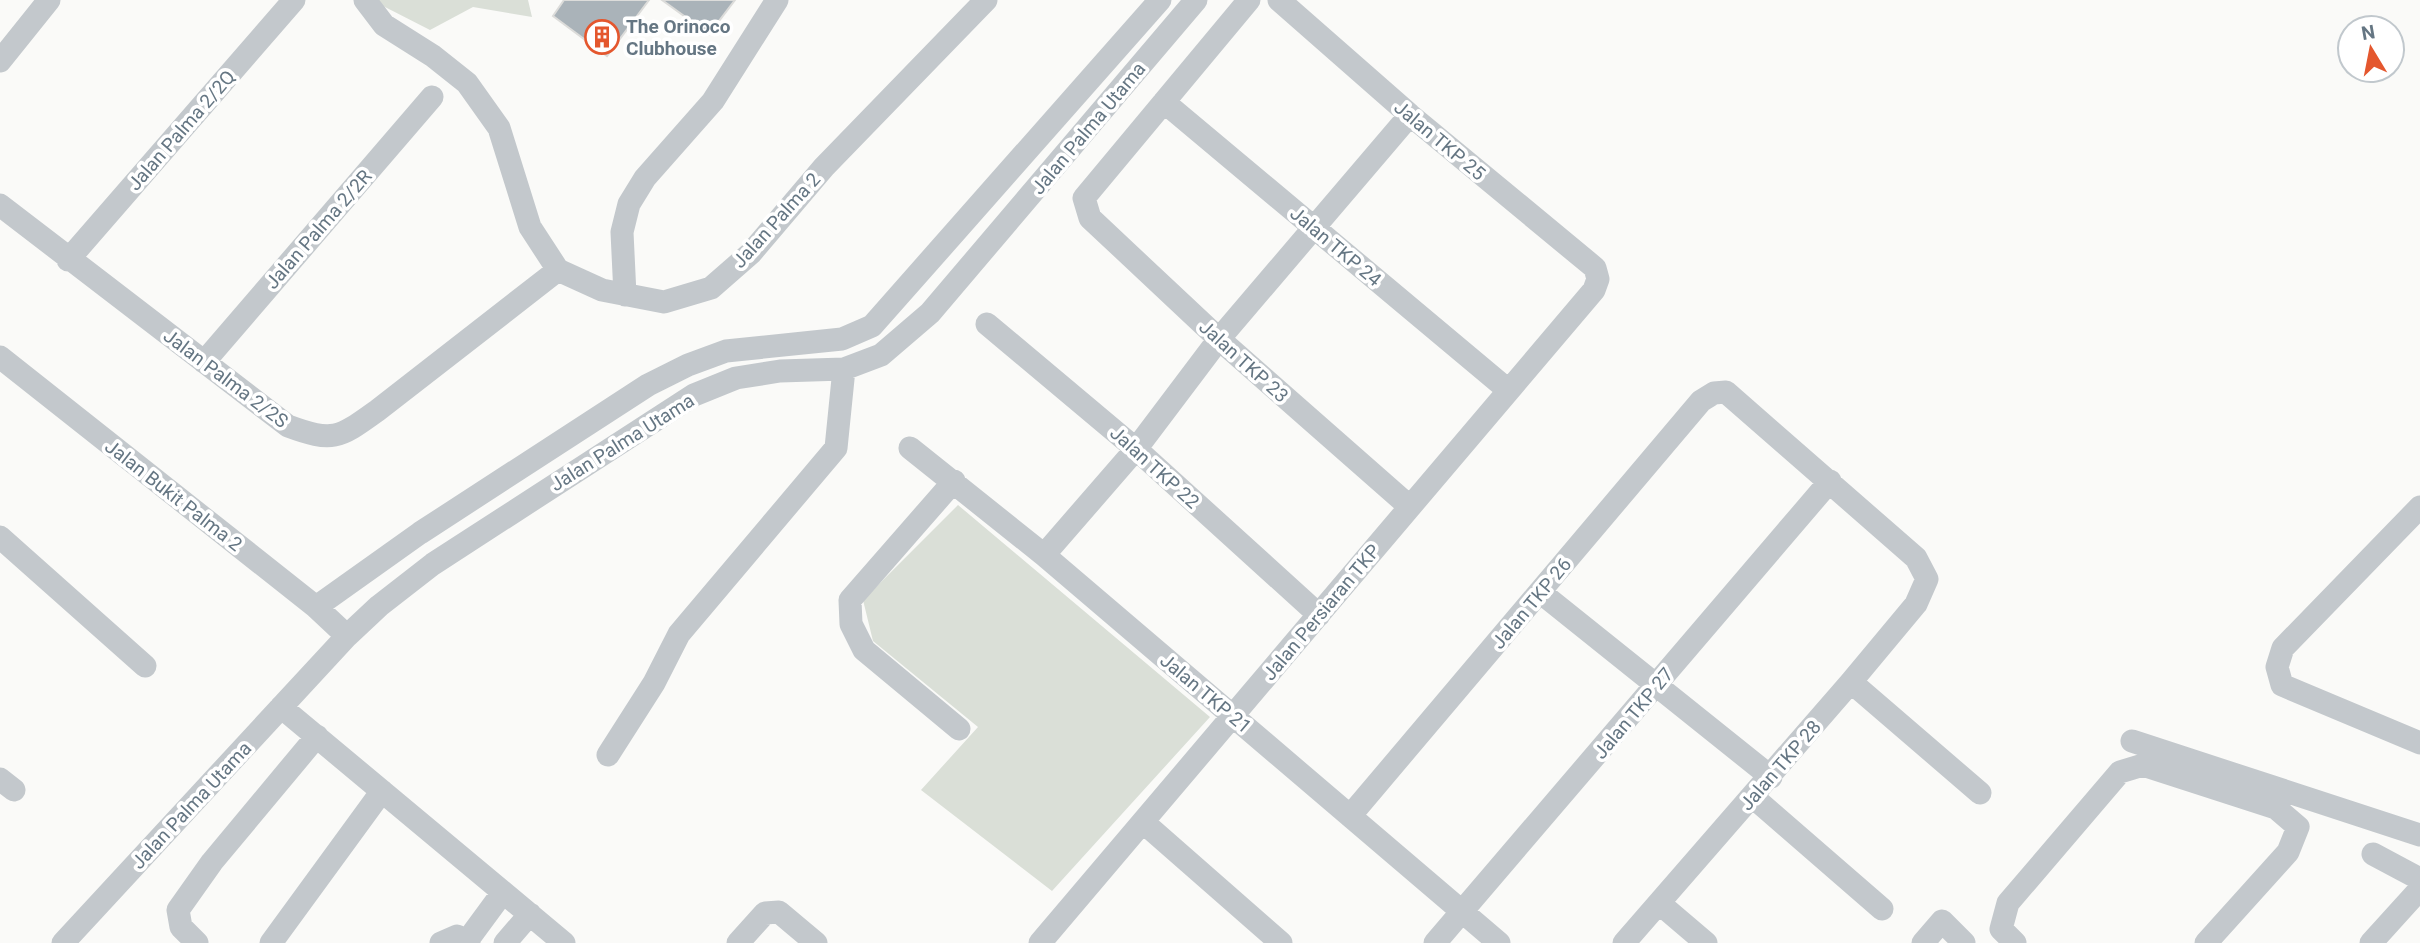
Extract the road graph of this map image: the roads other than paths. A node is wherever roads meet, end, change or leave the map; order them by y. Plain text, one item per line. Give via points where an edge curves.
1 (49, 0) edge
2 (295, 0) edge
3 (365, 0) edge
4 (777, 0) edge
5 (986, 0) edge
6 (1160, 0) edge
7 (1196, 0) edge
8 (1249, 0) edge
9 (1279, 0) edge
10 (0, 61) edge
11 (432, 97) dead end
12 (1164, 102) junction
13 (1410, 115) junction
14 (0, 205) edge
15 (1315, 228) junction
16 (68, 260) junction
17 (558, 270) junction
18 (1598, 279) joint
19 (625, 295) junction
20 (987, 324) dead end
21 (1219, 339) junction
22 (0, 357) edge
23 (204, 362) junction
24 (844, 369) junction
25 (1508, 390) junction
26 (910, 448) dead end
27 (1136, 449) junction
28 (954, 481) junction
29 (1830, 481) junction
30 (1410, 507) junction
31 (2420, 507) edge
32 (0, 537) edge
33 (1044, 555) junction
34 (1540, 592) junction
35 (316, 607) junction
36 (1319, 615) junction
37 (347, 636) junction
38 (145, 666) dead end
39 (1851, 682) junction
40 (1657, 684) junction
41 (281, 707) junction
42 (1234, 716) junction
43 (959, 729) dead end
44 (2132, 741) dead end
45 (312, 742) junction
46 (2420, 743) edge
47 (608, 755) dead end
48 (1770, 777) junction
49 (1980, 793) dead end
50 (378, 796) junction
51 (1753, 797) junction
52 (1350, 816) junction
53 (1143, 822) junction
54 (2420, 835) edge
55 (2372, 854) dead end
56 (2420, 879) edge
57 (2420, 889) edge
58 (503, 892) junction
59 (1659, 903) junction
60 (1882, 909) dead end
61 (1463, 912) junction
62 (530, 914) junction
63 (2008, 936) edge
64 (1049, 940) edge
65 (468, 942) edge
66 (63, 943) edge
67 (197, 943) edge
68 (271, 943) edge
69 (441, 943) edge
70 (505, 943) edge
71 (564, 943) edge
72 (738, 943) edge
73 (816, 943) edge
74 (1281, 943) edge
75 (1434, 943) edge
76 (1499, 943) edge
77 (1624, 943) edge
78 (1706, 943) edge
79 (1923, 943) edge
80 (1964, 943) edge
81 (2206, 943) edge
82 (2371, 943) edge

1 - 10 street
2 - 16 street, Jalan Palma 2/2Q
3 - 17 street via 384,25 467,83 499,128 530,227
4 - 19 street via 713,101 645,178 629,204 622,232
5 - 19 street, Jalan Palma 2 via 824,167 751,253 711,288 664,302
6 - 35 street via 872,326 842,340 726,351 658,380 420,533
7 - 24 street, Jalan Palma Utama via 930,313 881,355
8 - 12 street
9 - 13 street, Jalan TKP 25
11 - 23 street, Jalan Palma 2/2R
12 - 15 street, Jalan TKP 24
12 - 21 street, Jalan TKP 23 via 1084,198 1086,209 1090,218
13 - 15 street
13 - 18 street, Jalan TKP 25 via 1595,268
14 - 16 street, Jalan Palma 2/2S
15 - 21 street
15 - 25 street, Jalan TKP 24
16 - 23 street, Jalan Palma 2/2S
17 - 19 street, Jalan Palma 2
17 - 23 street, Jalan Palma 2/2S via 350,430 321,439 288,426
18 - 25 street, Jalan Persiaran TKP via 1594,290
20 - 27 street, Jalan TKP 22
21 - 27 street
21 - 30 street, Jalan TKP 23
22 - 35 street, Jalan Bukit Palma 2
24 - 37 street, Jalan Palma Utama via 736,378 694,395 433,564
24 - 47 street via 836,448 679,634
25 - 30 street, Jalan Persiaran TKP
26 - 28 street, Jalan TKP 21
27 - 33 street
27 - 36 street, Jalan TKP 22
28 - 33 street, Jalan TKP 21
28 - 43 street via 850,600 850,612 864,650
29 - 34 street, Jalan TKP 26 via 1726,392 1714,393 1701,401
29 - 39 street, Jalan TKP 28 via 1916,558 1927,579 1916,604
29 - 40 street, Jalan TKP 27
30 - 36 street, Jalan Persiaran TKP
31 - 46 street via 2283,648 2277,667 2282,685
32 - 38 street
33 - 42 street, Jalan TKP 21
34 - 40 street
34 - 52 street, Jalan TKP 26
35 - 37 street, Jalan Bukit Palma 2
36 - 42 street, Jalan Persiaran TKP
37 - 41 street, Jalan Palma Utama
39 - 48 street, Jalan TKP 28
39 - 49 street
40 - 48 street
40 - 61 street, Jalan TKP 27
41 - 45 street
41 - 66 street, Jalan Palma Utama
42 - 52 street, Jalan TKP 21
42 - 53 street, Jalan Persiaran TKP
44 - 54 street
45 - 50 street
45 - 67 street via 178,910 181,927
48 - 51 street, Jalan TKP 28
50 - 58 street
50 - 68 street
51 - 59 street, Jalan TKP 28
51 - 60 street
52 - 61 street, Jalan TKP 21
53 - 64 street, Jalan Persiaran TKP
53 - 74 street
55 - 56 street
57 - 82 street
58 - 62 street
58 - 65 street
59 - 77 street, Jalan TKP 28
59 - 78 street
61 - 75 street, Jalan TKP 27
61 - 76 street, Jalan TKP 21
62 - 70 street
62 - 71 street
63 - 81 street via 2008,903 2120,772 2143,765 2276,808 2298,827 2288,852
65 - 69 street via 457,936
72 - 73 street via 765,913 779,912
79 - 80 street via 1942,921

